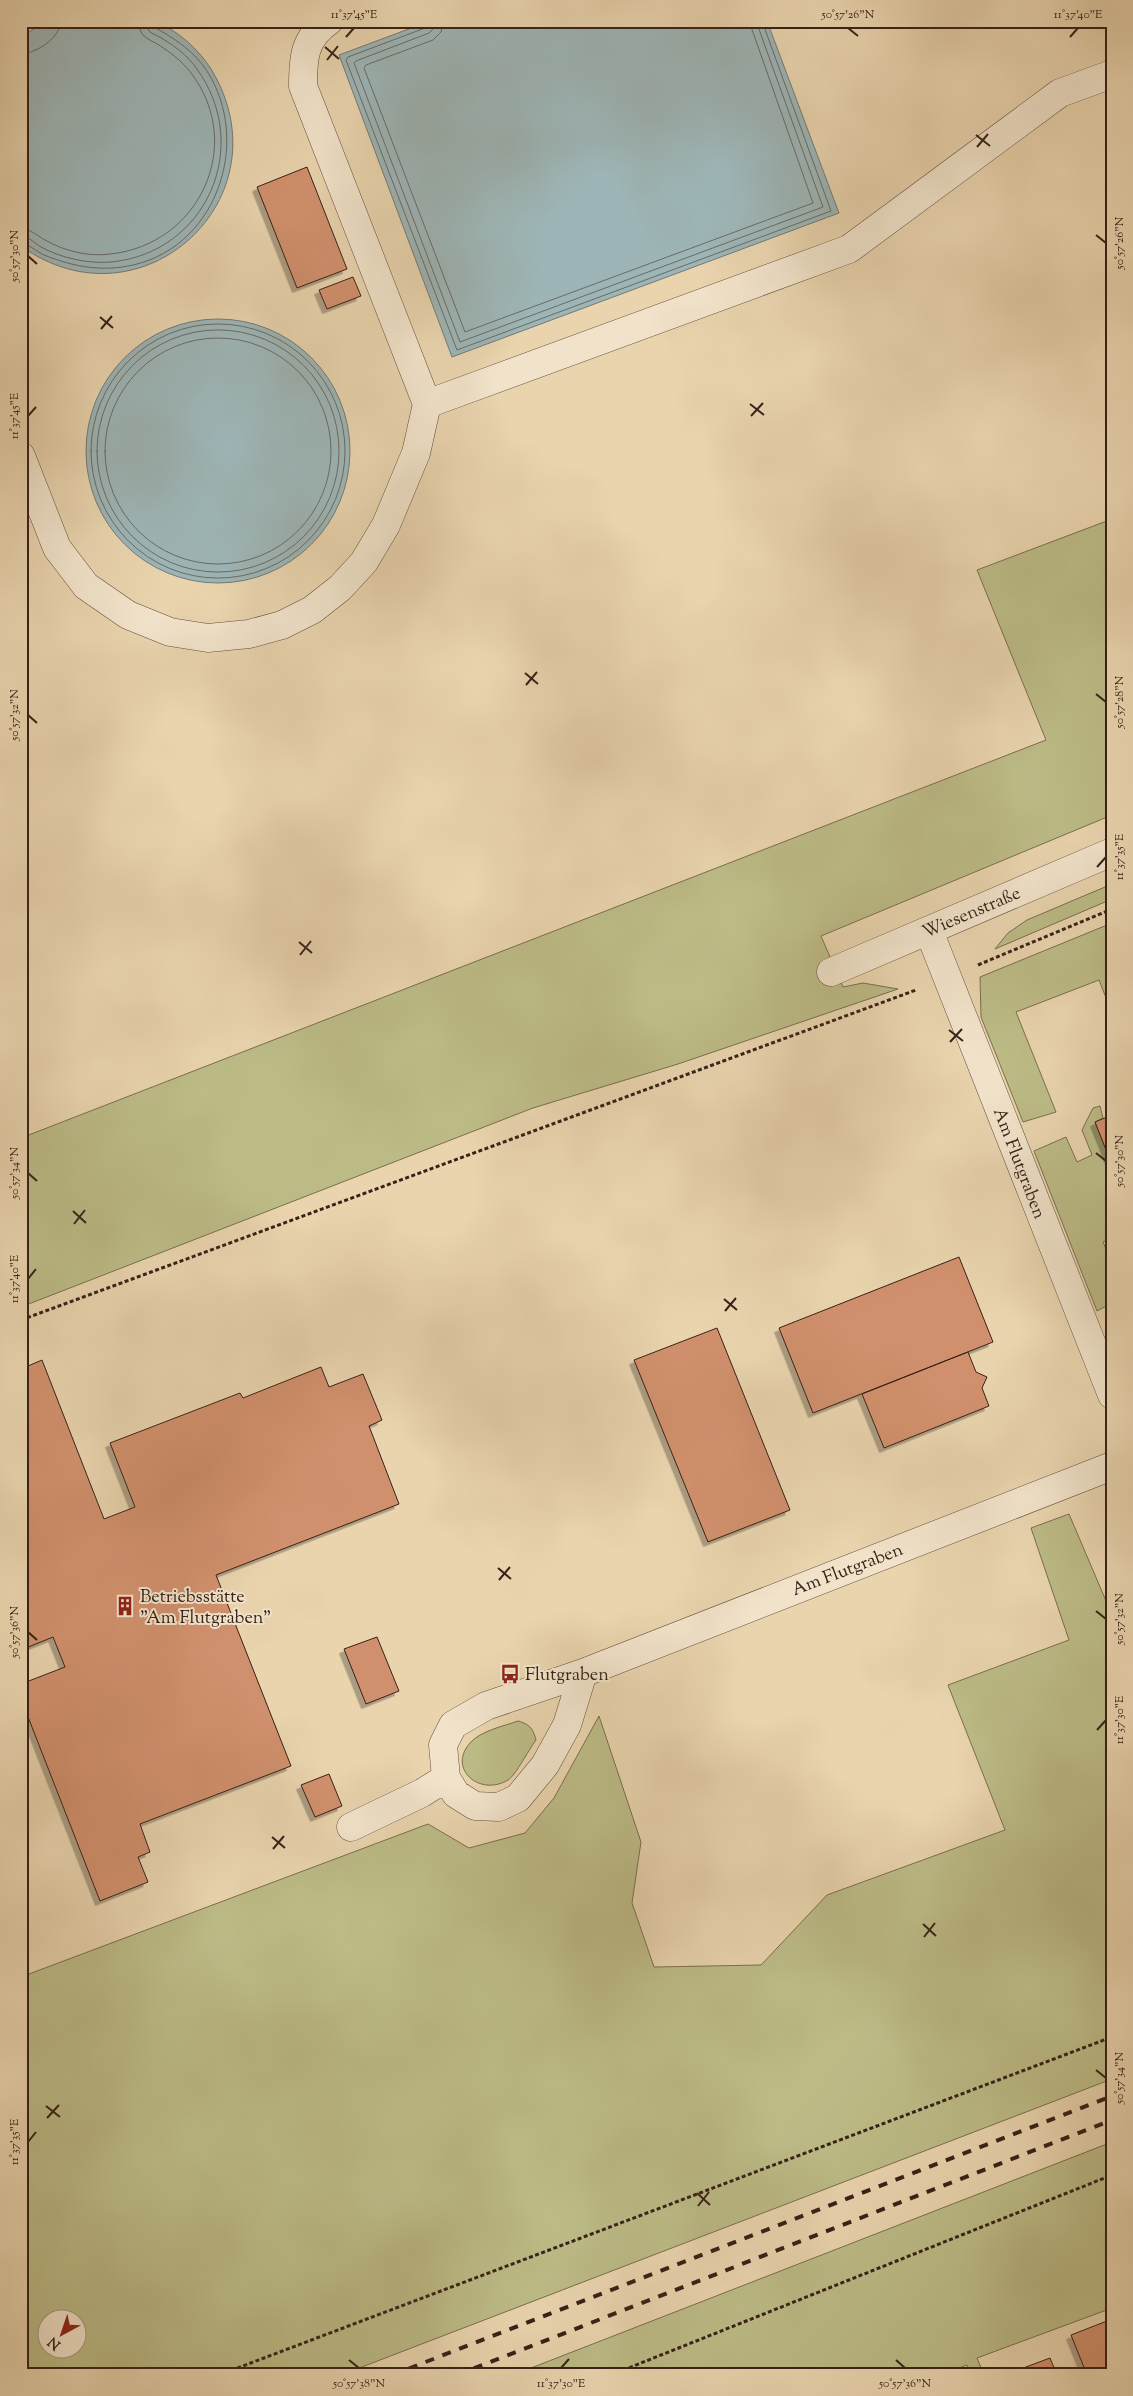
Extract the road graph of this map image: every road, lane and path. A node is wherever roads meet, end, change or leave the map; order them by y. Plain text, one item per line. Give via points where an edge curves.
1 (329, 21) edge
2 (1112, 74) edge
3 (427, 404) junction
4 (21, 456) edge
5 (1112, 852) edge
6 (1112, 909) edge
7 (930, 931) junction
8 (830, 972) dead end
9 (948, 978) junction
10 (21, 1320) edge
11 (1112, 1395) edge
12 (1110, 1471) edge
13 (583, 1673) junction
14 (446, 1778) junction
15 (351, 1827) dead end
16 (1112, 2037) edge
17 (1112, 2175) edge
18 (220, 2375) edge
19 (611, 2375) edge

1 - 3 lane via 317,29 303,56 303,86
2 - 3 lane via 1060,93 849,249
3 - 4 lane via 416,453 386,525 364,562 340,588 312,610 282,625 249,634 208,638 170,632 128,615 86,586 56,548
5 - 7 lane, Wiesenstraße
6 - 9 path
7 - 8 lane, Wiesenstraße
7 - 9 lane, Am Flutgraben
9 - 10 path
9 - 11 lane, Am Flutgraben
12 - 13 lane, Am Flutgraben
13 - 14 lane, Am Flutgraben via 486,1706 453,1725 442,1745
13 - 14 lane via 566,1725 545,1765 518,1798 498,1807 475,1806 456,1794
14 - 15 lane
16 - 18 path
17 - 19 path

